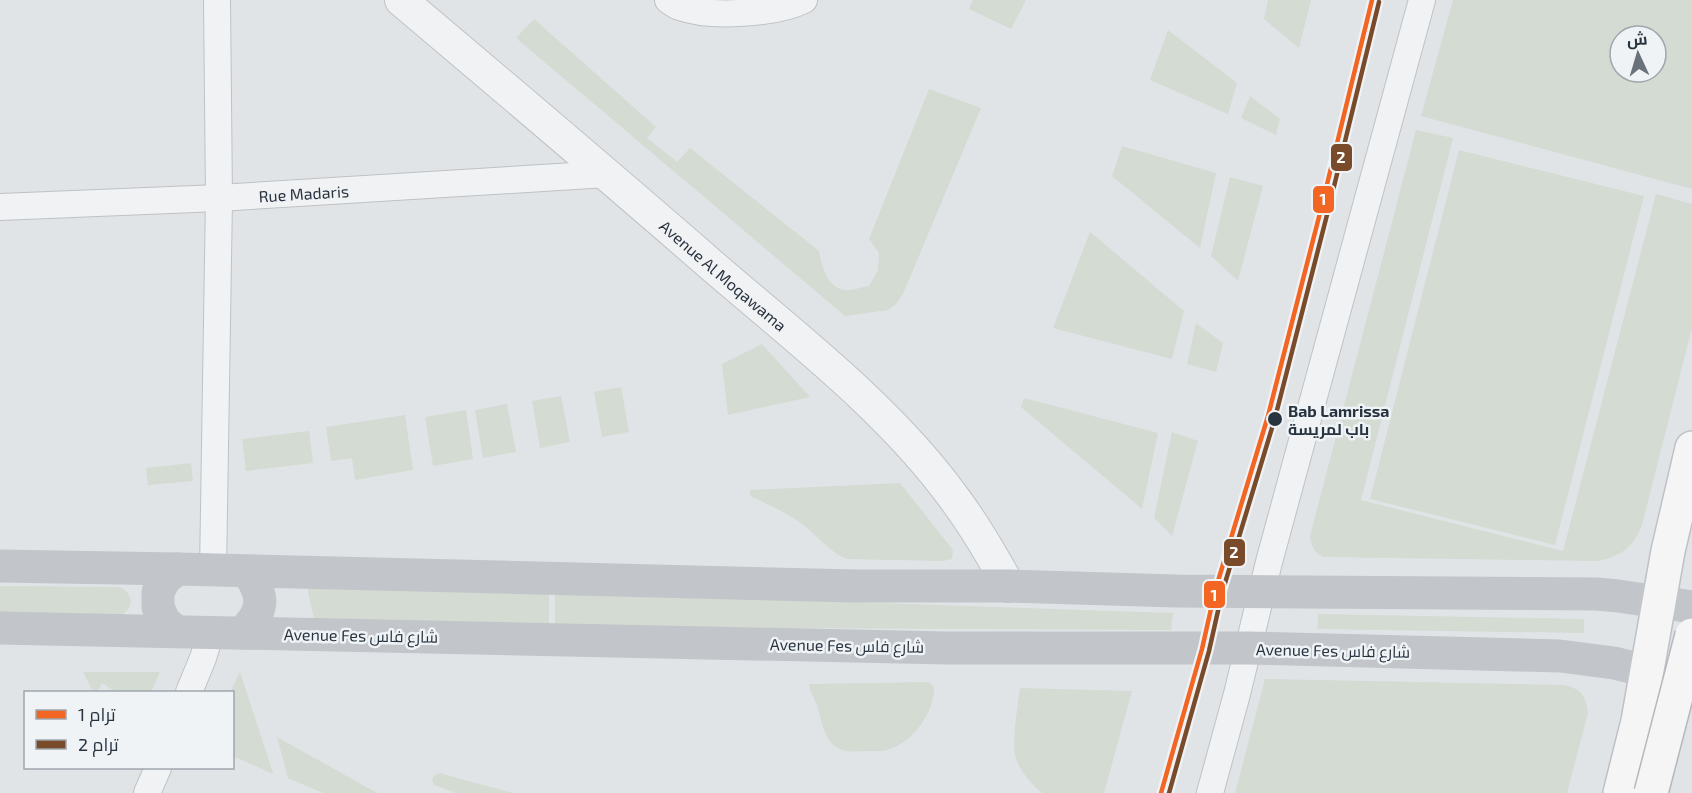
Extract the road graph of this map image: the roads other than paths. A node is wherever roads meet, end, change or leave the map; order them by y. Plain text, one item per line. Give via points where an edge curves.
1 (217, 0) edge
2 (402, 0) edge
3 (668, 0) edge
4 (804, 0) edge
5 (1422, 0) edge
6 (607, 174) junction
7 (219, 198) junction
8 (0, 207) edge
9 (1692, 448) edge
10 (0, 566) edge
11 (177, 569) junction
12 (213, 571) junction
13 (248, 572) junction
14 (1009, 586) junction
15 (1262, 592) junction
16 (1659, 601) junction
17 (1692, 607) edge
18 (0, 628) edge
19 (175, 631) junction
20 (227, 632) junction
21 (1692, 635) edge
22 (1248, 648) junction
23 (1647, 672) junction
24 (1692, 681) edge
25 (190, 691) edge
26 (158, 769) edge
27 (147, 793) edge
28 (1210, 793) edge
29 (1620, 793) edge
30 (1651, 793) edge

1 - 7 street
2 - 6 street, Avenue Al Moqawama
3 - 4 street via 678,7 706,13 744,12
5 - 15 street
6 - 7 street, Rue Madaris
6 - 14 street, Avenue Al Moqawama via 858,392 901,435 954,497
7 - 8 street, Rue Madaris
7 - 12 street
9 - 16 main road
10 - 11 main road
11 - 12 main road
11 - 19 main road via 158,592 158,607 164,621
12 - 13 main road
13 - 14 main road
13 - 20 main road via 258,586 260,603 255,620
14 - 15 main road
15 - 16 main road via 1597,594
15 - 22 street
16 - 17 main road
16 - 23 main road
18 - 19 main road, Avenue Fes شارع فاس
19 - 20 main road, Avenue Fes شارع فاس
20 - 22 main road, Avenue Fes شارع فاس via 991,648
20 - 25 street via 203,658
21 - 30 main road, bridge
22 - 23 main road, Avenue Fes شارع فاس via 1560,656
22 - 28 street
23 - 24 main road, Avenue Fes شارع فاس
23 - 29 main road
26 - 27 street

